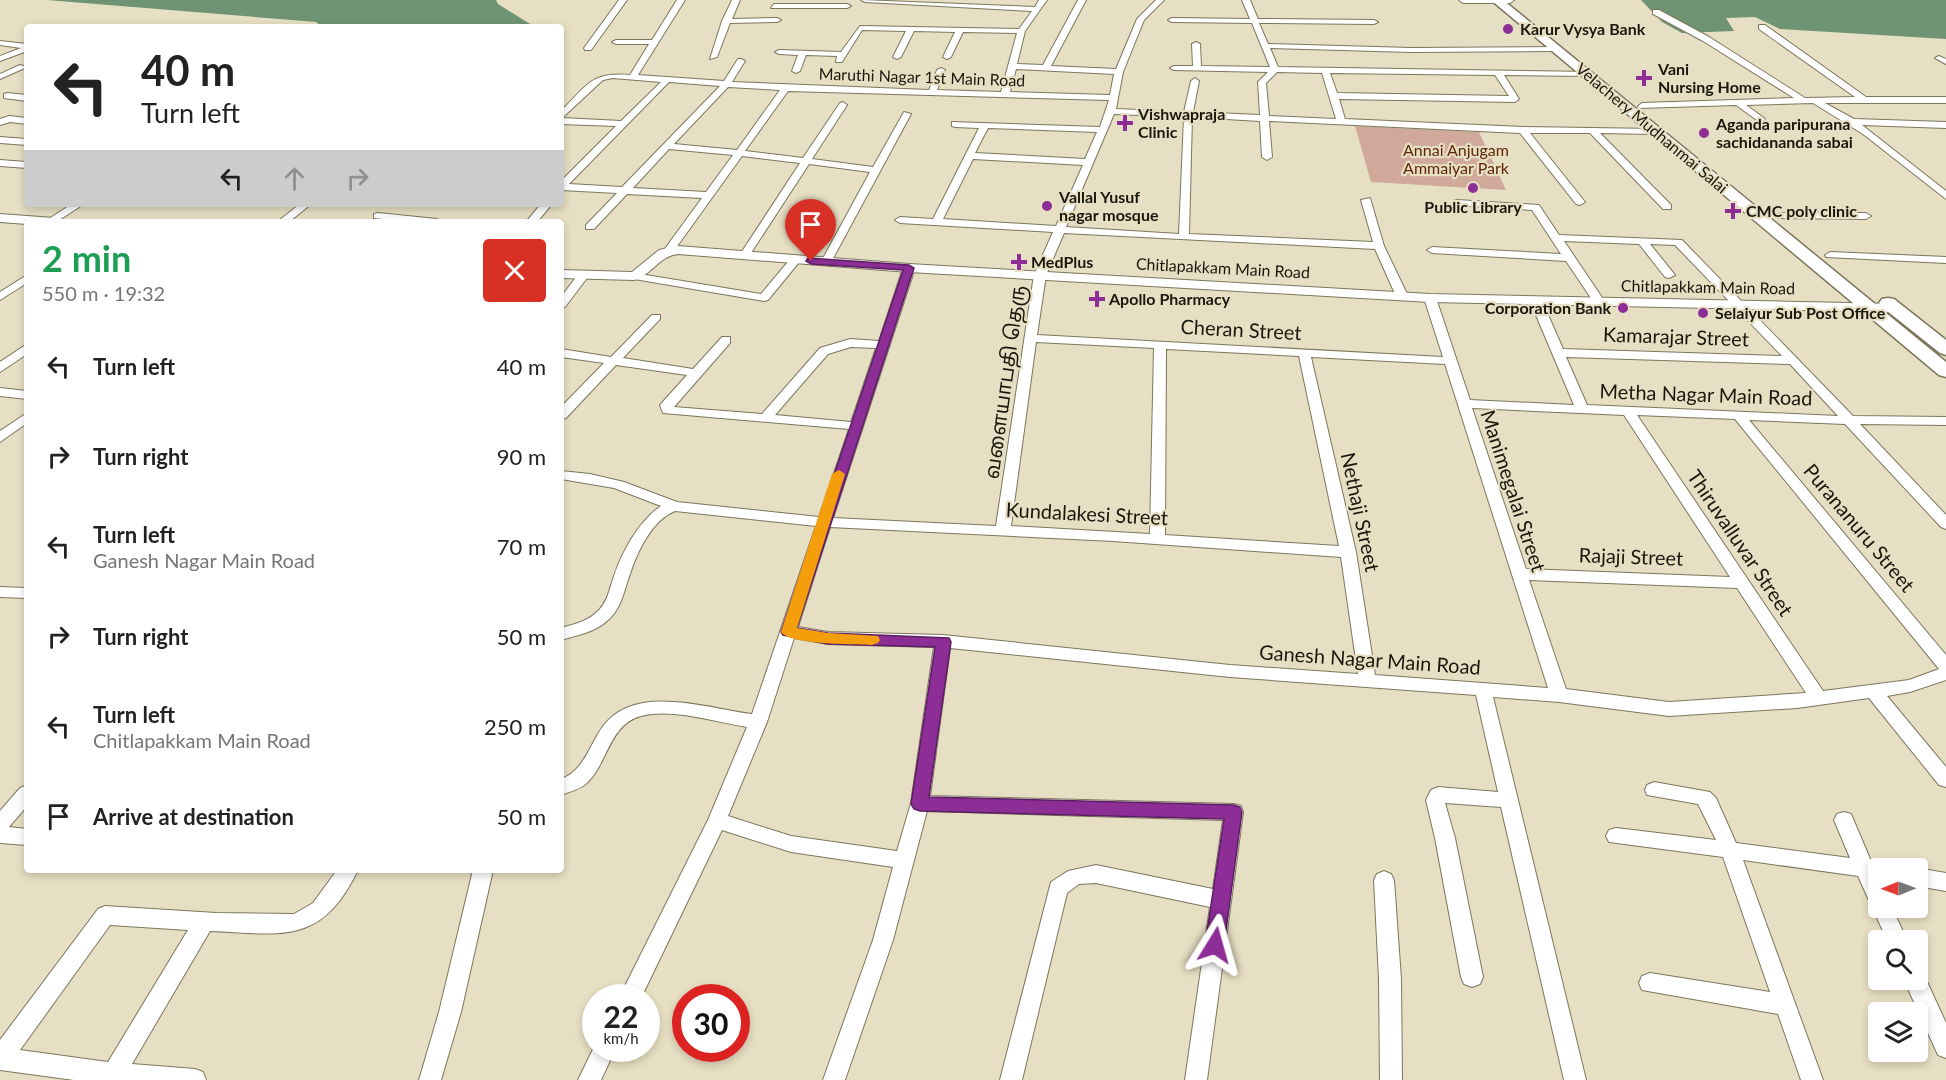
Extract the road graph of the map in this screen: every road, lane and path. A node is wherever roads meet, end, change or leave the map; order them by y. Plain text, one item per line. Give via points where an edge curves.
1 (623, 0) edge
2 (681, 0) edge
3 (736, 0) edge
4 (866, 0) edge
5 (1043, 0) edge
6 (1082, 0) edge
7 (1160, 0) edge
8 (1246, 0) edge
9 (1463, 0) edge
10 (1497, 0) edge
11 (1510, 0) edge
12 (774, 6) dead end
13 (847, 6) edge
14 (1037, 9) junction
15 (1656, 12) dead end
16 (777, 20) dead end
17 (1172, 20) dead end
18 (726, 21) junction
19 (1255, 21) junction
20 (1374, 22) dead end
21 (1762, 27) dead end
22 (910, 29) junction
23 (960, 30) junction
24 (1021, 31) junction
25 (616, 42) dead end
26 (655, 42) junction
27 (0, 44) edge
28 (1196, 44) dead end
29 (1266, 46) junction
30 (24, 47) edge
31 (24, 48) edge
32 (588, 48) dead end
33 (1557, 49) junction
34 (779, 52) dead end
35 (803, 53) junction
36 (713, 57) dead end
37 (897, 57) dead end
38 (947, 57) dead end
39 (0, 59) edge
40 (741, 61) dead end
41 (1012, 66) junction
42 (23, 68) dead end
43 (1046, 68) junction
44 (1174, 68) dead end
45 (1197, 68) junction
46 (1275, 69) junction
47 (941, 70) dead end
48 (796, 71) dead end
49 (1119, 72) junction
50 (1326, 72) junction
51 (1498, 73) junction
52 (1587, 74) junction
53 (0, 77) edge
54 (633, 77) junction
55 (668, 79) junction
56 (1194, 81) dead end
57 (728, 82) junction
58 (786, 87) junction
59 (932, 92) junction
60 (1005, 94) junction
61 (8, 96) dead end
62 (1333, 96) junction
63 (24, 98) edge
64 (1114, 98) junction
65 (1807, 100) junction
66 (1864, 100) junction
67 (1946, 100) edge
68 (1737, 102) junction
69 (843, 105) dead end
70 (1642, 106) junction
71 (1111, 111) junction
72 (564, 113) edge
73 (907, 114) dead end
74 (1188, 116) junction
75 (24, 119) edge
76 (1265, 119) junction
77 (1761, 120) dead end
78 (564, 121) edge
79 (8, 122) edge
80 (1851, 122) junction
81 (1342, 123) junction
82 (622, 124) junction
83 (955, 124) dead end
84 (1946, 125) edge
85 (984, 127) junction
86 (1103, 130) junction
87 (1523, 130) junction
88 (1593, 131) junction
89 (1653, 131) junction
90 (0, 132) edge
91 (0, 140) edge
92 (24, 142) edge
93 (667, 146) junction
94 (740, 153) junction
95 (969, 156) junction
96 (1267, 158) dead end
97 (805, 160) junction
98 (1088, 162) junction
99 (0, 163) edge
100 (24, 165) edge
101 (876, 170) junction
102 (564, 184) edge
103 (564, 187) edge
104 (626, 190) junction
105 (709, 195) junction
106 (1946, 196) edge
107 (1366, 200) dead end
108 (1580, 202) dead end
109 (1457, 203) dead end
110 (74, 207) edge
111 (302, 207) edge
112 (389, 207) edge
113 (544, 207) edge
114 (1667, 207) dead end
115 (1782, 216) junction
116 (1866, 216) dead end
117 (0, 218) edge
118 (54, 219) edge
119 (286, 219) edge
120 (374, 219) edge
121 (534, 219) edge
122 (24, 220) edge
123 (900, 220) dead end
124 (936, 222) junction
125 (590, 227) dead end
126 (1798, 229) dead end
127 (1058, 230) junction
128 (1184, 237) junction
129 (1556, 238) junction
130 (1642, 241) junction
131 (1379, 246) junction
132 (669, 250) junction
133 (1432, 250) dead end
134 (1826, 252) joint
135 (744, 256) junction
136 (1570, 258) junction
137 (796, 260) junction
138 (1946, 260) edge
139 (826, 262) junction
140 (909, 268) junction
141 (1848, 270) dead end
142 (564, 274) edge
143 (584, 274) junction
144 (1040, 275) junction
145 (1669, 275) dead end
146 (634, 276) junction
147 (24, 280) edge
148 (1402, 296) junction
149 (0, 297) edge
150 (1430, 298) junction
151 (564, 300) edge
152 (1536, 301) junction
153 (1874, 301) junction
154 (1599, 302) junction
155 (1741, 305) junction
156 (656, 317) dead end
157 (1031, 338) junction
158 (726, 340) dead end
159 (883, 345) junction
160 (1160, 346) junction
161 (1946, 349) edge
162 (24, 350) edge
163 (1304, 353) junction
164 (1558, 353) junction
165 (564, 354) edge
166 (1793, 360) junction
167 (1450, 361) junction
168 (611, 362) junction
169 (0, 368) edge
170 (1946, 371) edge
171 (696, 373) junction
172 (0, 392) edge
173 (24, 395) edge
174 (1464, 404) junction
175 (1582, 409) junction
176 (1628, 411) junction
177 (564, 412) edge
178 (1739, 416) junction
179 (24, 419) edge
180 (765, 419) junction
181 (1848, 420) junction
182 (1946, 421) edge
183 (855, 426) junction
184 (0, 438) edge
185 (564, 475) edge
186 (674, 506) junction
187 (822, 522) junction
188 (1946, 525) edge
189 (1003, 530) junction
190 (1157, 538) junction
191 (1348, 552) junction
192 (1520, 574) junction
193 (1742, 583) junction
194 (0, 592) edge
195 (24, 592) edge
196 (788, 632) junction
197 (564, 633) edge
198 (943, 642) junction
199 (1946, 666) edge
200 (1946, 673) edge
201 (1367, 680) junction
202 (1483, 689) junction
203 (1873, 691) junction
204 (1559, 695) junction
205 (1818, 698) junction
206 (758, 722) junction
207 (1946, 780) edge
208 (564, 786) edge
209 (1654, 790) dead end
210 (24, 796) edge
211 (1509, 800) junction
212 (920, 804) junction
213 (717, 820) junction
214 (1844, 820) dead end
215 (0, 824) edge
216 (0, 835) edge
217 (1616, 836) dead end
218 (24, 837) edge
219 (1730, 850) junction
220 (903, 860) junction
221 (1868, 864) edge
222 (1868, 869) edge
223 (346, 873) edge
224 (482, 873) edge
225 (1928, 879) edge
226 (1384, 880) dead end
227 (1946, 882) edge
228 (1221, 900) junction
229 (204, 922) junction
230 (1472, 977) dead end
231 (1650, 983) dead end
232 (637, 984) edge
233 (1920, 990) edge
234 (1785, 1005) junction
235 (1946, 1047) edge
236 (0, 1059) edge
237 (598, 1062) edge
238 (114, 1074) junction
239 (195, 1080) edge
240 (430, 1080) edge
241 (589, 1080) edge
242 (834, 1080) edge
243 (1011, 1080) edge
244 (1196, 1080) edge
245 (1391, 1080) edge
246 (1575, 1080) edge
247 (1812, 1080) edge

1 - 32 street
2 - 26 street
3 - 18 street
4 - 14 street
5 - 14 street
6 - 43 street
7 - 49 street, வளையாபதி தெரு via 1141,19
8 - 19 street
9 - 10 street
10 - 11 street
10 - 33 main road, Velachery Mudhanmai Salai
11 - 70 main road, Velachery Mudhanmai Salai
12 - 13 street
14 - 24 street
15 - 65 street
16 - 18 street
17 - 19 street
18 - 36 street
19 - 20 street
19 - 29 street
21 - 66 street
22 - 23 street
22 - 35 street via 860,28 841,57
22 - 37 street
23 - 24 street
23 - 38 street
24 - 41 street
25 - 26 street
26 - 54 street
27 - 30 street
28 - 45 street
29 - 33 street
29 - 46 street
31 - 39 street
33 - 52 main road, Velachery Mudhanmai Salai
34 - 35 street
35 - 48 street
40 - 57 street
41 - 43 street
41 - 60 street
42 - 53 street
43 - 49 street
44 - 45 street
45 - 46 street
46 - 50 street
46 - 76 street via 1262,82
47 - 59 street
49 - 64 street, வளையாபதி தெரு
50 - 51 street
50 - 62 street
51 - 52 street
51 - 62 street via 1515,99
52 - 89 main road, Velachery Mudhanmai Salai
54 - 55 street, Maruthi Nagar 1st Main Road
54 - 72 street, Maruthi Nagar 1st Main Road via 603,77
55 - 57 street, Maruthi Nagar 1st Main Road
55 - 82 street
56 - 74 street
57 - 58 street, Maruthi Nagar 1st Main Road
57 - 93 street
58 - 59 street, Maruthi Nagar 1st Main Road
58 - 94 street
59 - 60 street, Maruthi Nagar 1st Main Road
60 - 64 street, Maruthi Nagar 1st Main Road
61 - 63 street
62 - 81 street
64 - 71 street, வளையாபதி தெரு
65 - 66 street
65 - 68 street
65 - 80 street via 1831,108
66 - 67 street
68 - 70 street
68 - 77 street
69 - 97 street
70 - 115 main road, Velachery Mudhanmai Salai
71 - 74 street
71 - 86 street, வளையாபதி தெரு
73 - 101 street
74 - 76 street
74 - 128 street
75 - 79 street
76 - 81 street
76 - 96 street
78 - 82 street
79 - 90 street
80 - 84 street
80 - 106 street
81 - 87 street
82 - 102 street
83 - 85 street
85 - 86 street
85 - 95 street
86 - 98 street, வளையாபதி தெரு
87 - 88 street
87 - 108 street
88 - 89 street
88 - 114 street
89 - 153 main road, Velachery Mudhanmai Salai
91 - 92 street
93 - 94 street
93 - 104 street
94 - 97 street
94 - 105 street
95 - 98 street
95 - 124 street
97 - 101 street
97 - 135 street
98 - 127 street, வளையாபதி தெரு
99 - 100 street
101 - 139 street
103 - 104 street
104 - 105 street
104 - 125 street
105 - 132 street
107 - 131 street
109 - 129 street via 1534,207
110 - 118 street
111 - 119 street
112 - 120 street
113 - 121 street
115 - 116 street
115 - 126 main road, Velachery Mudhanmai Salai
117 - 122 street
123 - 124 street
124 - 127 street
127 - 128 street
127 - 144 street, வளையாபதி தெரு
128 - 131 street
129 - 130 street
129 - 136 street
130 - 145 street
130 - 155 street via 1678,242
131 - 148 street
132 - 135 street, Chitlapakkam Main Road
132 - 146 street
133 - 136 street
134 - 138 street
134 - 141 main road
135 - 137 street, Chitlapakkam Main Road
136 - 154 street
137 - 139 street, Chitlapakkam Main Road
137 - 146 street via 764,298
139 - 140 street, Chitlapakkam Main Road
140 - 144 street, Chitlapakkam Main Road
140 - 159 street
142 - 143 street
143 - 146 street
143 - 151 street
144 - 148 street, Chitlapakkam Main Road
144 - 157 street, வளையாபதி தெரு
147 - 149 street
148 - 150 street, Chitlapakkam Main Road
150 - 152 street, Chitlapakkam Main Road
150 - 167 street, Manimegalai Street
152 - 154 street, Chitlapakkam Main Road
152 - 164 street
153 - 155 street, Chitlapakkam Main Road
153 - 161 main road, Velachery Mudhanmai Salai via 1894,308
153 - 170 main road, Velachery Mudhanmai Salai
154 - 155 street, Chitlapakkam Main Road
155 - 166 street
156 - 168 street
157 - 160 street, Cheran Street
157 - 189 street, வளையாபதி தெரு
158 - 171 street
159 - 180 street via 850,343 824,351
159 - 183 street
160 - 163 street, Cheran Street
160 - 190 street
162 - 169 street
163 - 167 street, Cheran Street
163 - 191 street, Nethaji Street
164 - 166 street, Kamarajar Street
164 - 175 street
165 - 168 street
166 - 181 street
167 - 174 street, Manimegalai Street
168 - 171 street
168 - 177 street
171 - 180 street via 670,401 668,410
172 - 173 street
174 - 175 street, Metha Nagar Main Road
174 - 192 street, Manimegalai Street
175 - 176 street, Metha Nagar Main Road
176 - 178 street, Metha Nagar Main Road
176 - 193 street, Thiruvalluvar Street
178 - 181 street, Metha Nagar Main Road
178 - 199 street, Purananuru Street
179 - 184 street
180 - 183 street
181 - 182 street, Metha Nagar Main Road
181 - 188 street
183 - 187 street
185 - 186 street, Kundalakesi Street via 612,482
186 - 187 street, Kundalakesi Street
186 - 197 street via 660,511 648,526 625,567 608,611 591,625
187 - 189 street, Kundalakesi Street
187 - 196 street
189 - 190 street, Kundalakesi Street
190 - 191 street, Kundalakesi Street
191 - 201 street, Nethaji Street
192 - 193 street, Rajaji Street
192 - 204 street, Manimegalai Street
193 - 205 street, Thiruvalluvar Street
194 - 195 street
196 - 198 street, Ganesh Nagar Main Road via 828,638
196 - 206 street
198 - 201 street, Ganesh Nagar Main Road via 1230,671
198 - 212 street
200 - 203 street, Ganesh Nagar Main Road via 1910,686
201 - 202 street, Ganesh Nagar Main Road
202 - 204 street, Ganesh Nagar Main Road
202 - 211 street
203 - 205 street, Ganesh Nagar Main Road
203 - 207 street
204 - 205 street, Ganesh Nagar Main Road via 1669,709
206 - 208 street via 662,709 637,711 613,723 582,777
206 - 213 street
209 - 219 street via 1703,798 1709,803
210 - 215 street
211 - 230 street via 1448,794 1438,795 1435,800
211 - 246 street
212 - 220 street
212 - 228 street via 1234,812
213 - 220 street via 791,844
213 - 232 street
214 - 221 street
216 - 218 street
217 - 219 street
219 - 222 street
219 - 234 street
220 - 242 street via 883,940
223 - 229 street via 330,900 305,921
224 - 240 street
225 - 227 street
226 - 245 street
228 - 243 street via 1096,874 1082,874 1058,888
228 - 244 street
229 - 236 street via 105,915
229 - 238 street
231 - 234 street
233 - 235 street
234 - 247 street
236 - 238 street
237 - 241 street
238 - 239 street

